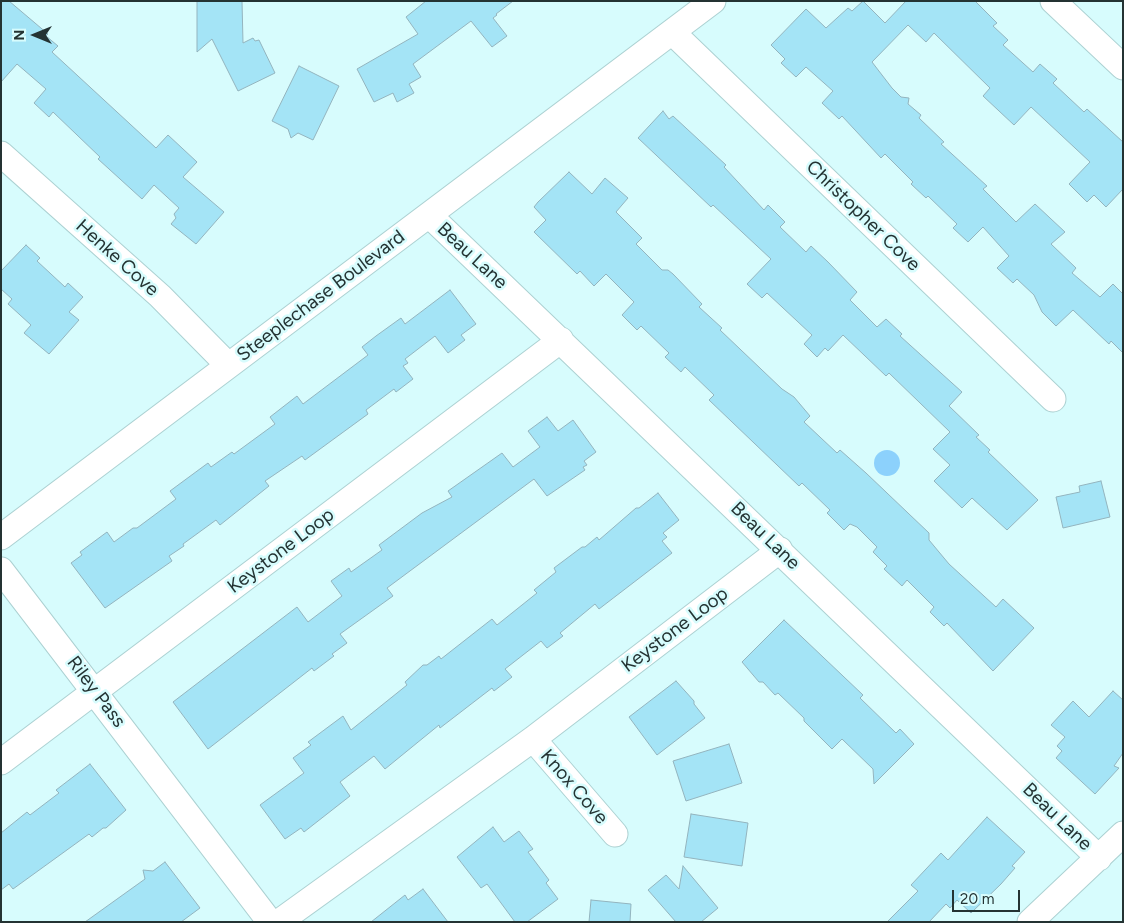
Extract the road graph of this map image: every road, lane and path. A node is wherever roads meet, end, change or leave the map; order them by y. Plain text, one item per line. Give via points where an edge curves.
1 (713, 1) edge
2 (1053, 1) edge
3 (672, 32) junction
4 (1123, 67) edge
5 (1, 154) edge
6 (429, 216) junction
7 (561, 340) junction
8 (228, 365) junction
9 (1053, 399) dead end
10 (1, 538) edge
11 (780, 550) junction
12 (1, 570) edge
13 (96, 691) junction
14 (533, 739) junction
15 (1, 762) edge
16 (614, 834) dead end
17 (1123, 834) edge
18 (1099, 858) junction
19 (270, 922) edge
20 (279, 922) edge
21 (1030, 922) edge

1 - 3 street, Steeplechase Boulevard
2 - 4 street
3 - 6 street, Steeplechase Boulevard
3 - 9 street, Christopher Cove
5 - 8 street, Henke Cove via 160,296
6 - 7 street, Beau Lane
6 - 8 street, Steeplechase Boulevard
7 - 11 street, Beau Lane
7 - 13 street, Keystone Loop
8 - 10 street, Steeplechase Boulevard
11 - 14 street, Keystone Loop
11 - 18 street, Beau Lane
12 - 13 street, Riley Pass
13 - 15 street, Keystone Loop
13 - 19 street, Riley Pass
14 - 16 street, Knox Cove
14 - 20 street, Keystone Loop
17 - 18 street
18 - 21 street

